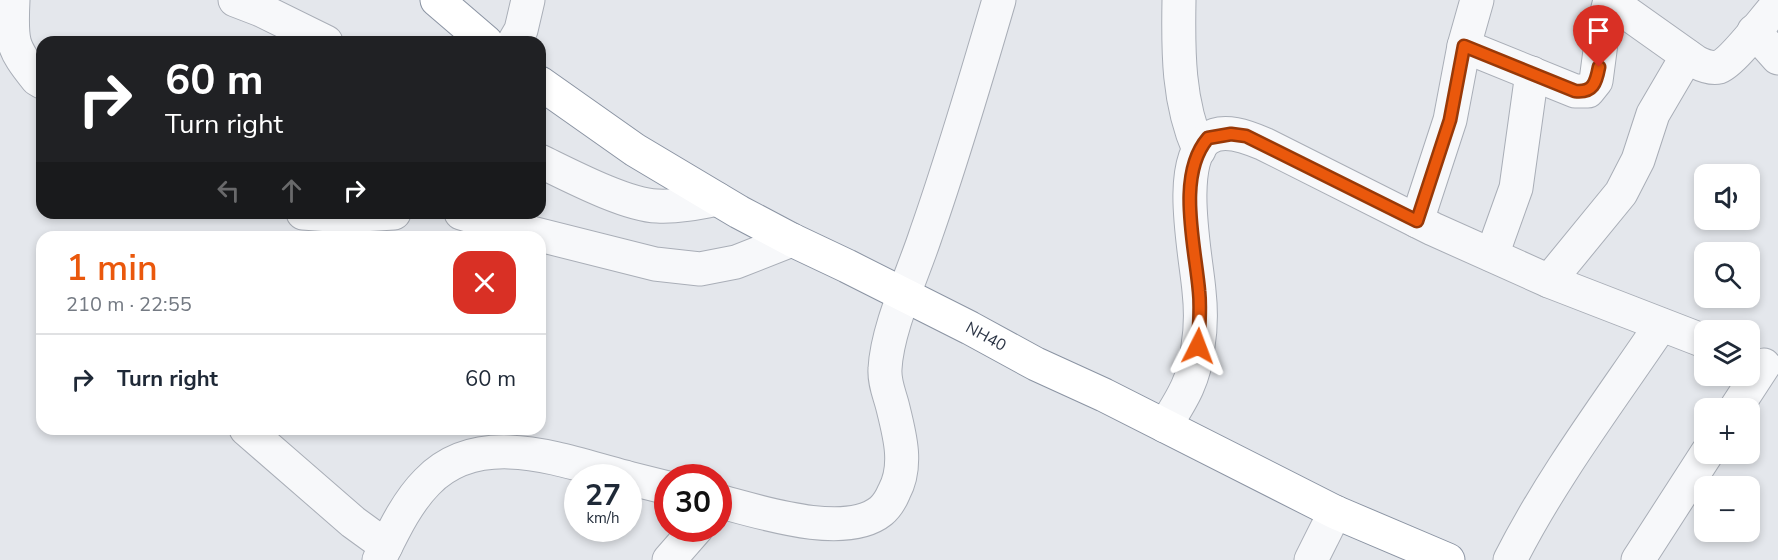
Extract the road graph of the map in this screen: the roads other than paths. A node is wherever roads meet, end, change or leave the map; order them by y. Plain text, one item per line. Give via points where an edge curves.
1 (13, 0) edge
2 (235, 0) edge
3 (437, 0) edge
4 (528, 0) edge
5 (999, 0) edge
6 (1179, 0) edge
7 (1610, 1) edge
8 (1468, 4) edge
9 (1778, 4) edge
10 (1754, 32) junction
11 (314, 36) edge
12 (479, 36) edge
13 (518, 36) edge
14 (7, 45) edge
15 (1464, 46) junction
16 (1687, 56) junction
17 (1778, 58) edge
18 (1532, 73) junction
19 (36, 78) edge
20 (546, 87) edge
21 (1199, 150) junction
22 (546, 164) edge
23 (717, 199) junction
24 (480, 219) edge
25 (1417, 221) junction
26 (524, 231) edge
27 (546, 237) edge
28 (792, 240) junction
29 (1492, 255) junction
30 (1549, 281) junction
31 (905, 295) junction
32 (1661, 325) junction
33 (1694, 337) edge
34 (1764, 366) edge
35 (1743, 398) edge
36 (1165, 426) junction
37 (253, 435) edge
38 (577, 464) edge
39 (1700, 464) edge
40 (732, 505) edge
41 (1335, 512) junction
42 (685, 542) edge
43 (382, 553) edge
44 (669, 560) edge
45 (1311, 560) edge
46 (1448, 560) edge
47 (1510, 560) edge
48 (1638, 560) edge

1 - 14 street
2 - 11 street
3 - 12 highway
4 - 13 street
5 - 31 street via 958,139
6 - 21 street via 1180,81 1184,108
7 - 16 street
7 - 18 street via 1593,87 1575,91
8 - 15 street
9 - 10 street
10 - 16 street via 1718,68 1707,67
10 - 17 street
14 - 19 street
15 - 18 street
15 - 25 street via 1450,120
16 - 30 street via 1653,114 1638,160 1621,193
18 - 29 street via 1516,188
20 - 23 highway, NH40 via 634,150
21 - 25 street via 1208,138 1218,135 1246,136
21 - 36 street via 1190,180 1199,292 1198,346 1188,390
22 - 23 street via 633,202 678,206
23 - 28 highway, NH40
24 - 26 street
25 - 29 street
27 - 28 street via 655,264 700,269 736,262
28 - 31 highway, NH40
29 - 30 street
30 - 32 street
31 - 36 highway, NH40
31 - 40 street via 888,346 885,370 903,469 899,484 882,510 853,523 823,524
32 - 33 street
32 - 47 street via 1556,479
34 - 35 street
36 - 41 highway, NH40
37 - 43 street via 353,522
38 - 43 street via 520,452 457,460 425,484
39 - 48 street
41 - 45 street
41 - 46 highway, NH40
42 - 44 street

